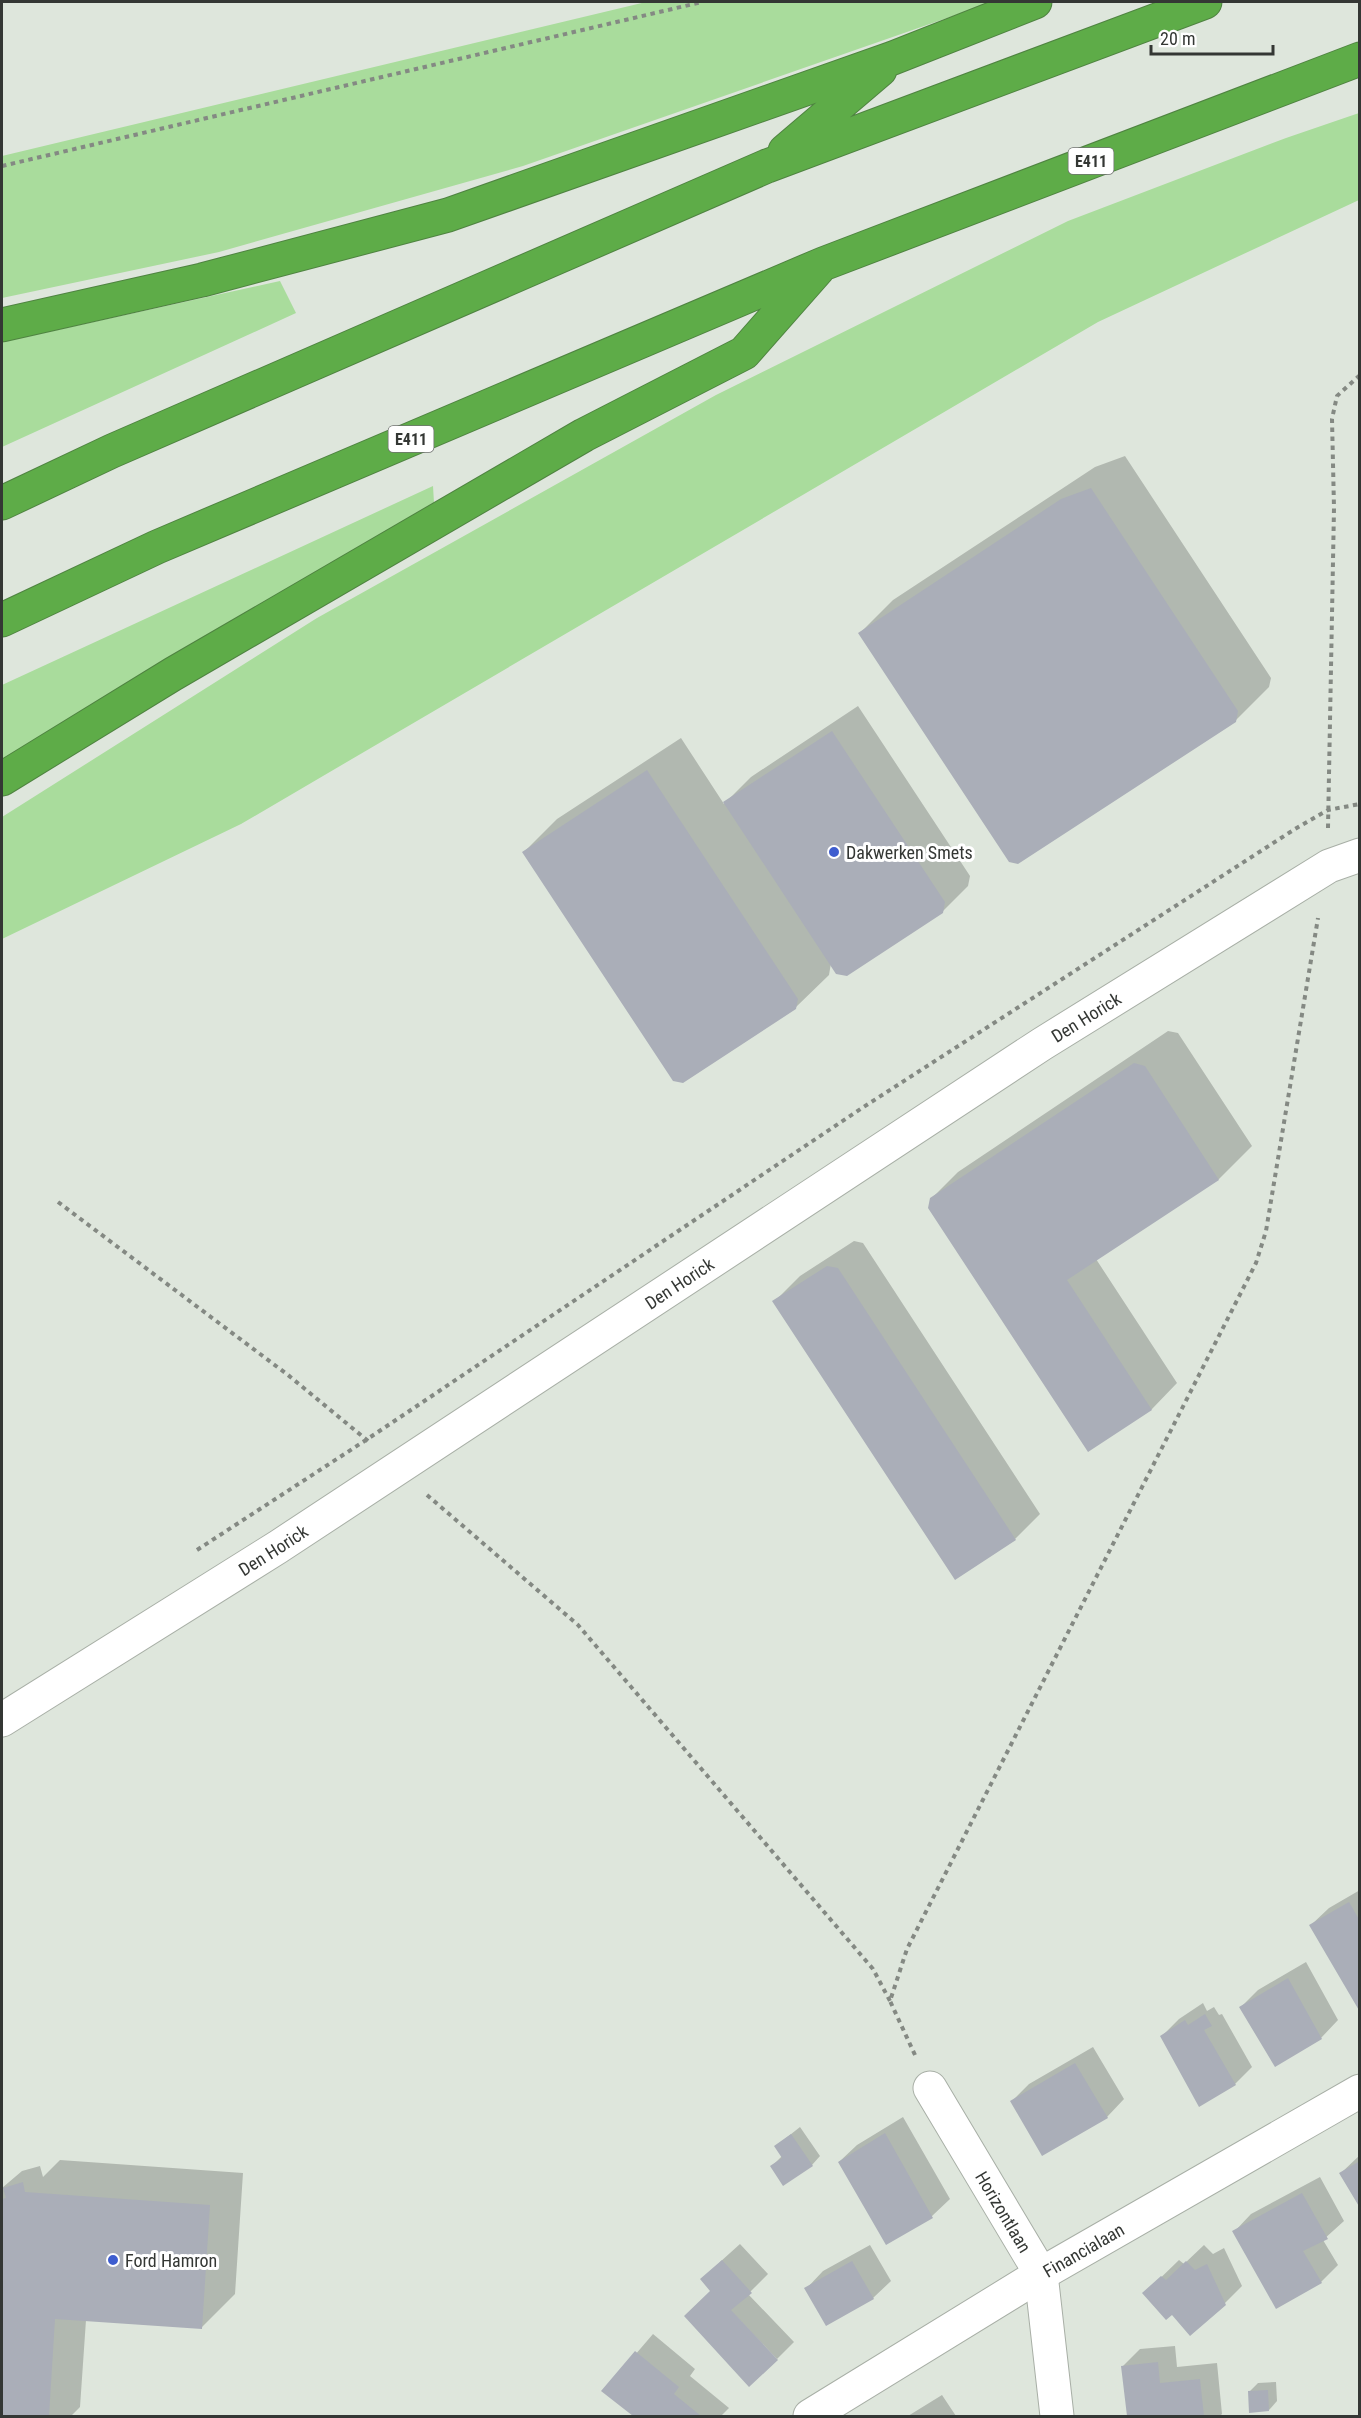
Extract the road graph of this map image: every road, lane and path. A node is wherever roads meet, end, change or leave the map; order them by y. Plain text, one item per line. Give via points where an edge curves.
1 (702, 2) edge
2 (1035, 2) edge
3 (1205, 2) edge
4 (893, 58) junction
5 (1359, 59) edge
6 (2, 166) edge
7 (767, 166) junction
8 (823, 264) junction
9 (2, 325) edge
10 (1359, 375) edge
11 (2, 503) edge
12 (2, 620) edge
13 (2, 779) edge
14 (1359, 804) edge
15 (1328, 810) junction
16 (1359, 855) edge
17 (1329, 866) junction
18 (58, 1202) dead end
19 (366, 1440) junction
20 (396, 1466) junction
21 (188, 1556) dead end
22 (2, 1720) edge
23 (890, 2001) junction
24 (930, 2088) joint
25 (1359, 2091) edge
26 (1041, 2274) junction
27 (810, 2416) edge
28 (1057, 2416) edge

1 - 6 path
2 - 4 highway
3 - 7 highway
4 - 7 highway
4 - 9 highway via 448,215 202,280
5 - 8 highway, E411
7 - 11 highway via 112,451
8 - 12 highway, E411 via 157,547
8 - 13 highway via 744,354 584,435 173,674
10 - 15 path via 1337,396 1332,419 1332,722
14 - 15 path
15 - 17 path
15 - 19 path via 872,1101
16 - 17 street, Den Horick
17 - 20 street, Den Horick via 1042,1044
17 - 23 path via 1266,1231 1256,1263 907,1949
18 - 19 path via 288,1375
19 - 20 path
19 - 21 path
20 - 22 street, Den Horick via 278,1546
20 - 23 path via 578,1625 873,1968
23 - 24 path
24 - 26 street, Horizontlaan
25 - 26 street, Financialaan
26 - 27 street, Financialaan
26 - 28 street, Horizontlaan

